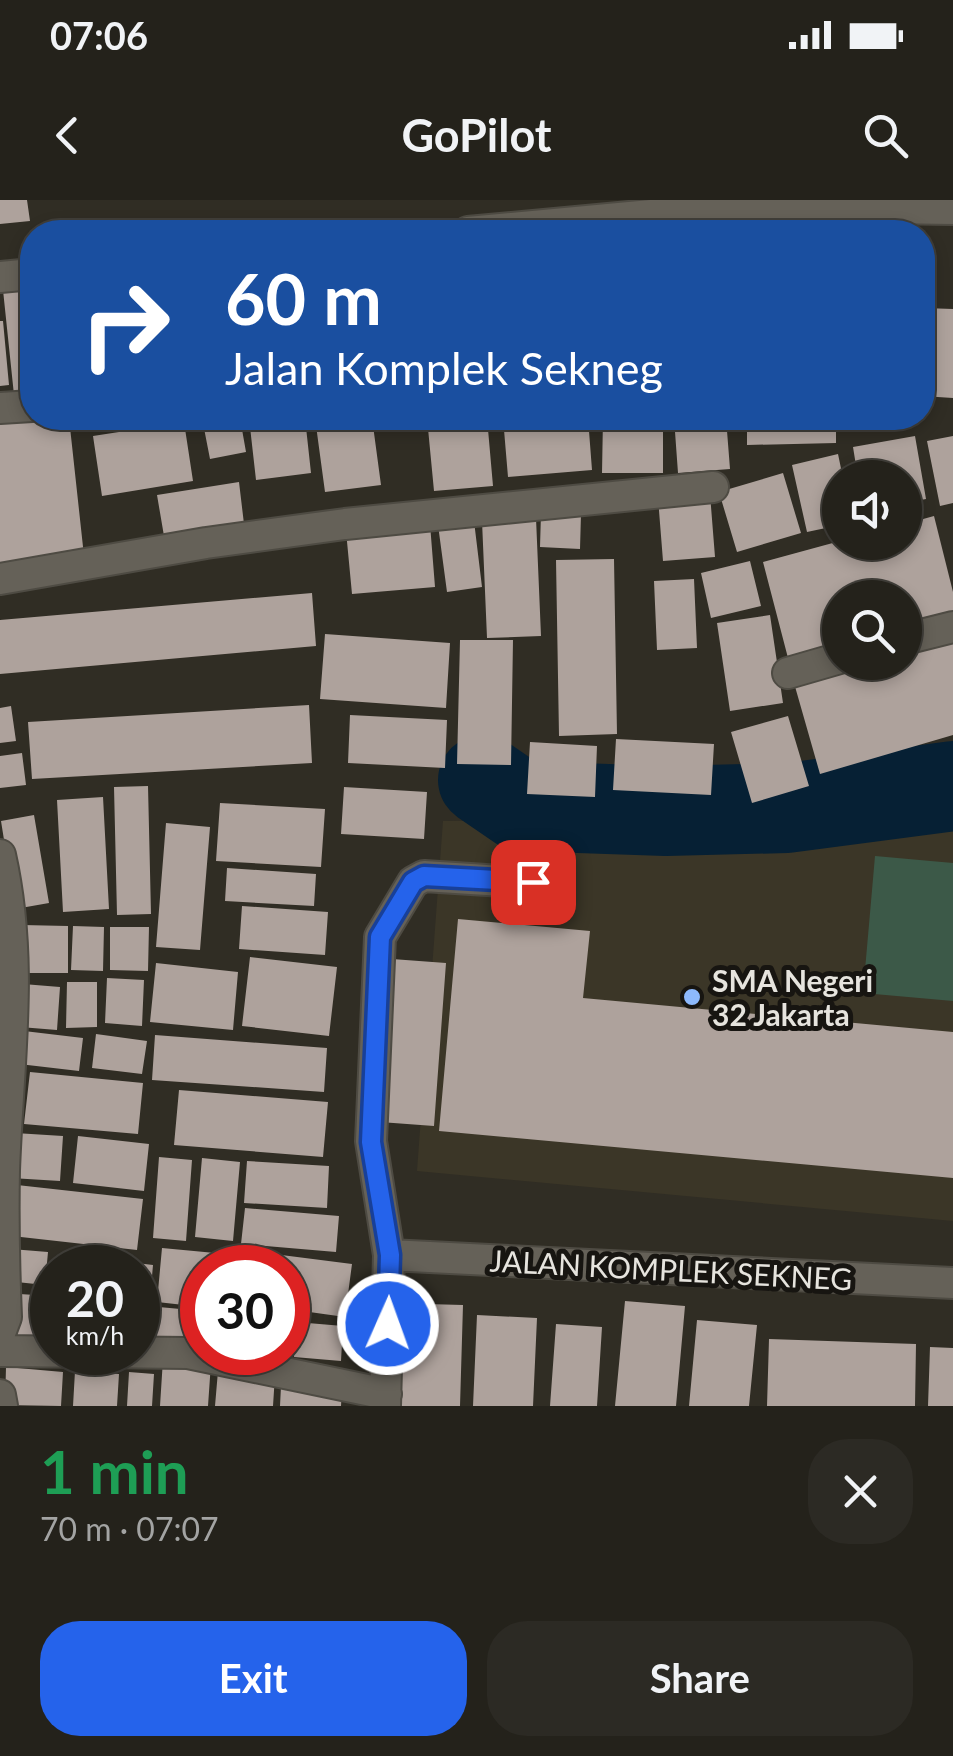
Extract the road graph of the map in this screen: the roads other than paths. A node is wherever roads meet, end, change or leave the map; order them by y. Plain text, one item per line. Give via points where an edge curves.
1 (747, 203) edge
2 (953, 209) edge
3 (583, 220) edge
4 (713, 487) dead end
5 (0, 580) edge
6 (953, 628) edge
7 (922, 635) edge
8 (822, 663) edge
9 (788, 673) dead end
10 (0, 855) edge
11 (533, 882) dead end
12 (2, 1169) edge
13 (390, 1255) junction
14 (953, 1282) edge
15 (0, 1333) edge
16 (0, 1351) edge
17 (0, 1395) edge
18 (385, 1400) edge
19 (2, 1406) edge

1 - 2 street
1 - 3 street
4 - 5 street via 346,524
6 - 7 street
8 - 9 street
10 - 12 street via 10,900 15,1007
11 - 13 street via 424,876 413,882 380,937 371,1142
12 - 15 street via 6,1317
13 - 14 street, JALAN KOMPLEK SEKNEG
13 - 18 street
16 - 18 street via 188,1353
17 - 19 street

